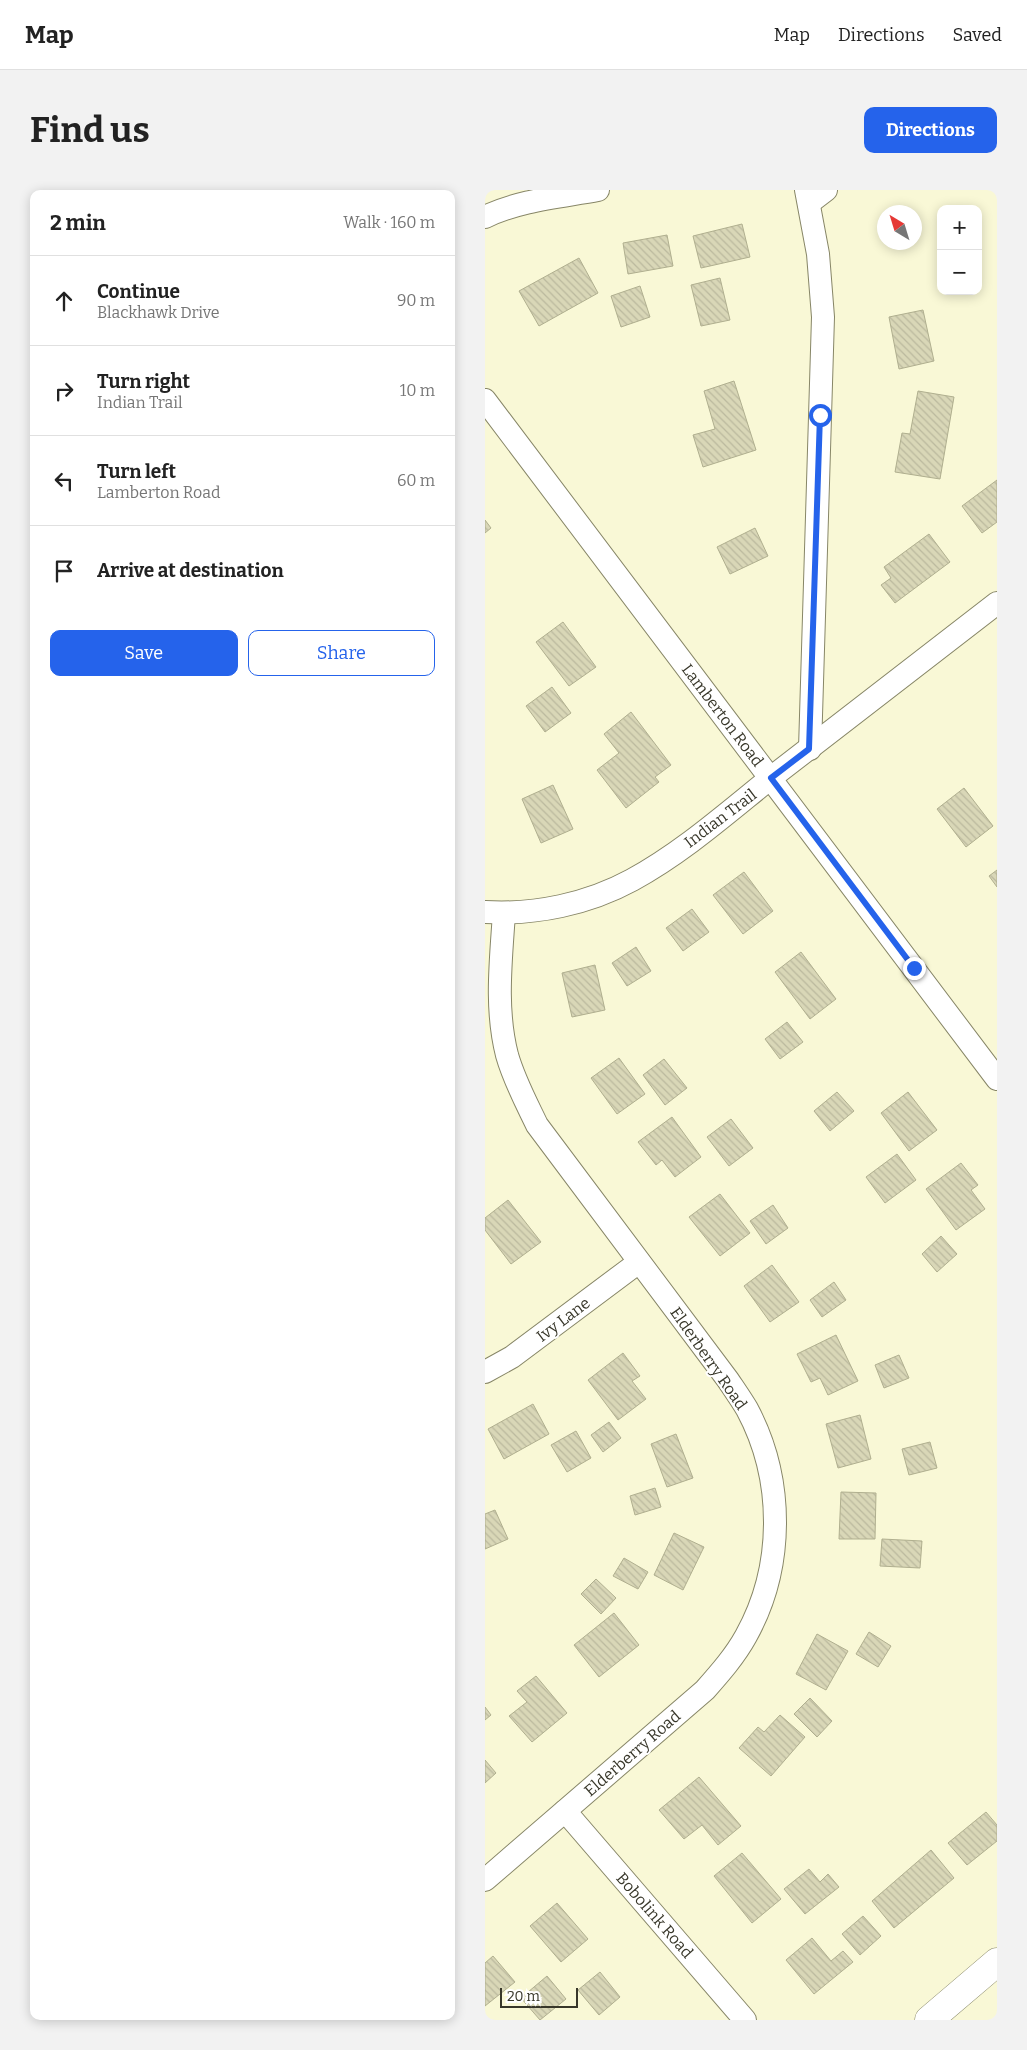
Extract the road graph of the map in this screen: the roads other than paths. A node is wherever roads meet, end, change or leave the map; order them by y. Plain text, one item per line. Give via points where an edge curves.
1 (598, 190) edge
2 (814, 194) edge
3 (485, 217) edge
4 (485, 400) edge
5 (997, 603) edge
6 (809, 749) junction
7 (771, 778) junction
8 (495, 912) edge
9 (997, 1079) edge
10 (639, 1262) junction
11 (485, 1372) edge
12 (565, 1811) junction
13 (485, 1880) edge
14 (997, 1962) edge
15 (745, 2020) edge
16 (929, 2020) edge

1 - 3 street via 532,202
2 - 6 street via 823,317
4 - 7 street, Lamberton Road
5 - 6 street, Indian Trail
6 - 7 street, Indian Trail
7 - 8 street, Indian Trail via 668,857 631,881 591,898 548,909
7 - 9 street, Lamberton Road
8 - 10 street, Elderberry Road via 500,1014 507,1054 519,1090 537,1125
10 - 11 street, Ivy Lane via 512,1358
10 - 12 street, Elderberry Road via 747,1409 764,1450 773,1488 775,1532 770,1574 763,1600 746,1635 705,1690
12 - 13 street, Elderberry Road
12 - 15 street, Bobolink Road
14 - 16 street

